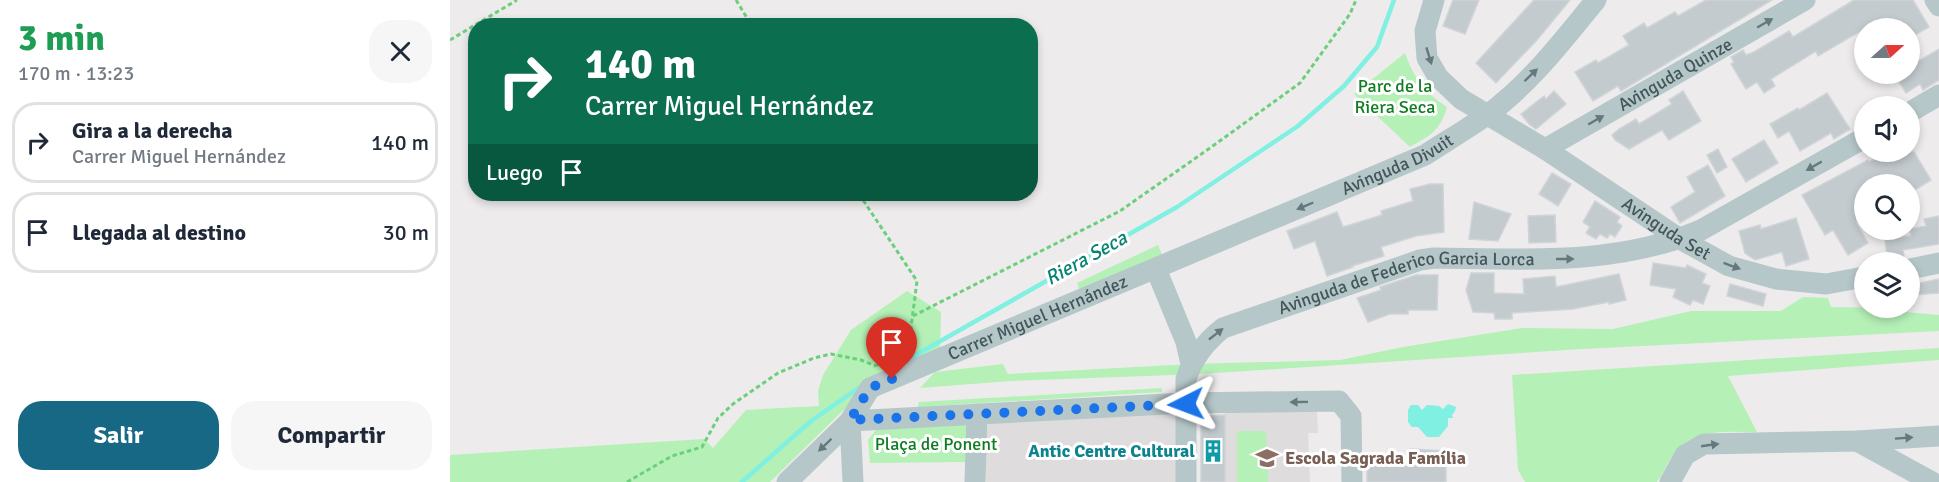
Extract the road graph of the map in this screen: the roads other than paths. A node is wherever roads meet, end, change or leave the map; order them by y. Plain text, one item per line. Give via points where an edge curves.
1 (1434, 0) edge
2 (1596, 0) edge
3 (1805, 0) edge
4 (1935, 0) edge
5 (1939, 6) edge
6 (1939, 95) edge
7 (1920, 106) edge
8 (1488, 114) junction
9 (1854, 144) edge
10 (1545, 149) junction
11 (1680, 239) junction
12 (1939, 264) edge
13 (1920, 267) edge
14 (1156, 269) junction
15 (1854, 279) edge
16 (1191, 364) junction
17 (860, 404) junction
18 (1186, 404) junction
19 (977, 414) junction
20 (1939, 436) edge
21 (1857, 441) junction
22 (787, 482) edge
23 (853, 482) edge
24 (975, 482) edge
25 (1186, 482) edge
26 (1352, 482) edge
27 (1670, 482) edge
28 (1932, 482) edge

1 -> 8 street, Avinguda Set via 1425,30 1428,58 1438,77 1461,99
8 -> 2 street, Avinguda Divuit via 1543,64
10 -> 3 street, Avinguda Quinze
4 - 5 street
6 - 7 street
8 - 10 street, Avinguda Set
8 -> 14 street, Avinguda Divuit via 1425,155
9 -> 11 street, Avinguda de Federico Garcia Lorca
10 - 11 street, Avinguda Set
11 -> 15 street, Avinguda Set via 1729,266 1776,279 1826,284
16 -> 11 street, Avinguda de Federico Garcia Lorca via 1210,338 1223,328 1420,260 1599,257
12 - 13 street
14 - 16 street
14 - 17 street, Carrer Miguel Hernández
16 - 18 street, Avinguda de Federico Garcia Lorca via 1186,379
17 - 19 street
17 -> 22 street
17 - 23 street
18 - 19 street
18 - 25 street, Avinguda de Federico Garcia Lorca
26 -> 18 street via 1351,416 1339,401
19 - 24 street
21 -> 20 street
27 -> 21 street via 1685,455 1704,444
21 - 28 street

